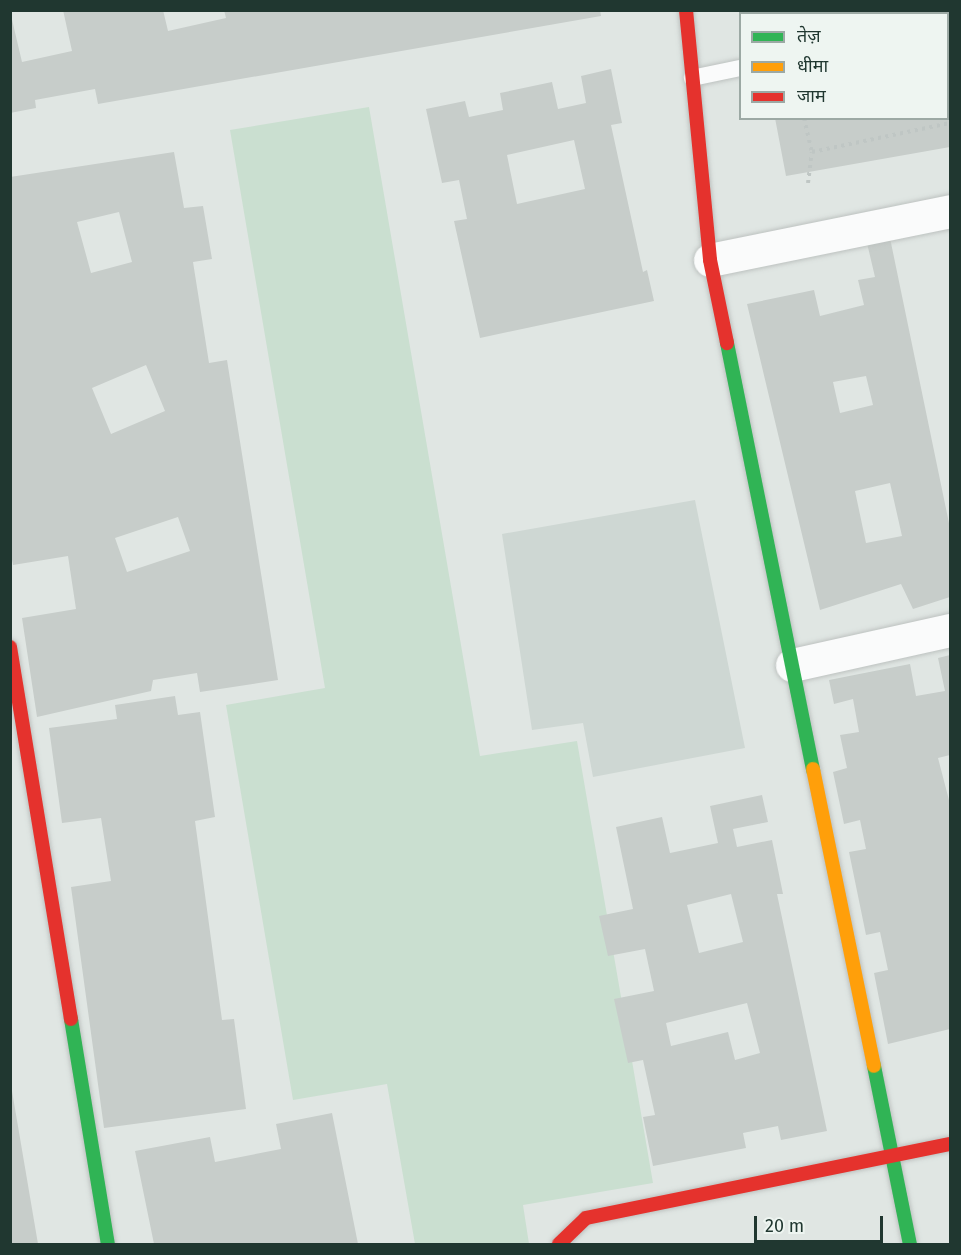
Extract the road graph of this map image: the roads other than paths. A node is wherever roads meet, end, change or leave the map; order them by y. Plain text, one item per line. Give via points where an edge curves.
1 (686, 10) edge
2 (739, 68) edge
3 (692, 78) junction
4 (951, 211) edge
5 (710, 260) junction
6 (951, 630) edge
7 (10, 647) edge
8 (792, 665) junction
9 (951, 1144) edge
10 (892, 1155) junction
11 (108, 1245) edge
12 (559, 1245) edge
13 (910, 1245) edge

1 - 3 street
2 - 3 lane
3 - 5 street
4 - 5 street
5 - 8 street
6 - 8 street
7 - 11 street
8 - 10 street
9 - 10 street
10 - 12 street via 586,1218
10 - 13 street

